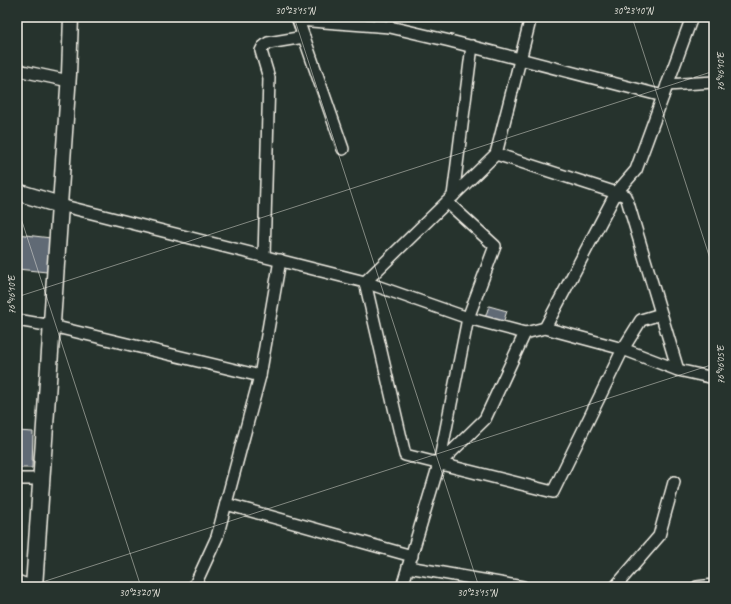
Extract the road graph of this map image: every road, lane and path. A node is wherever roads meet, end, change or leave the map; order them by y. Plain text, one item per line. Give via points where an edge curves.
1 (71, 17) edge
2 (531, 17) edge
3 (692, 17) edge
4 (298, 19) edge
5 (304, 37) junction
6 (472, 46) junction
7 (520, 59) junction
8 (17, 68) edge
9 (69, 81) junction
10 (714, 82) edge
11 (667, 85) junction
12 (662, 96) junction
13 (343, 149) dead end
14 (496, 154) junction
15 (17, 192) edge
16 (616, 193) junction
17 (450, 199) junction
18 (60, 205) junction
19 (264, 256) junction
20 (280, 260) junction
21 (365, 282) junction
22 (661, 314) junction
23 (468, 318) junction
24 (17, 320) edge
25 (52, 326) junction
26 (545, 328) junction
27 (525, 333) junction
28 (623, 349) junction
29 (678, 370) junction
30 (260, 376) junction
31 (714, 378) edge
32 (439, 464) junction
33 (17, 479) edge
34 (42, 479) junction
35 (674, 482) dead end
36 (226, 504) junction
37 (412, 556) junction
38 (408, 567) junction
39 (17, 581) edge
40 (714, 585) edge
41 (517, 586) edge
42 (34, 587) edge
43 (194, 587) edge
44 (402, 587) edge
45 (615, 587) edge
46 (697, 587) edge

1 - 9 street
2 - 7 street
3 - 11 street
4 - 5 street
4 - 6 street via 390,27
5 - 13 street
5 - 19 street via 268,43 261,51 269,78
6 - 7 street
6 - 17 street
7 - 12 street
7 - 14 street
8 - 9 street
9 - 18 street
10 - 11 street
11 - 12 street
12 - 16 street via 636,170
14 - 16 street
14 - 17 street
15 - 18 main road
16 - 22 street via 626,196
16 - 26 street
17 - 21 street
17 - 23 street via 495,246
18 - 19 street
18 - 25 main road
19 - 20 street
20 - 21 street
20 - 30 street
21 - 23 street
21 - 32 street via 405,455
22 - 28 street via 641,320
22 - 29 street
23 - 27 street
23 - 32 street
24 - 25 street
25 - 30 street
25 - 34 main road
26 - 27 street
26 - 28 street
27 - 32 street via 485,419
28 - 29 street
28 - 32 street via 553,492
29 - 31 street
30 - 36 street
32 - 37 street
33 - 34 street
34 - 42 main road
35 - 45 street via 659,536
36 - 37 street
36 - 43 street via 217,537
37 - 38 street
38 - 41 street
38 - 44 street
39 - 42 street
40 - 46 street

